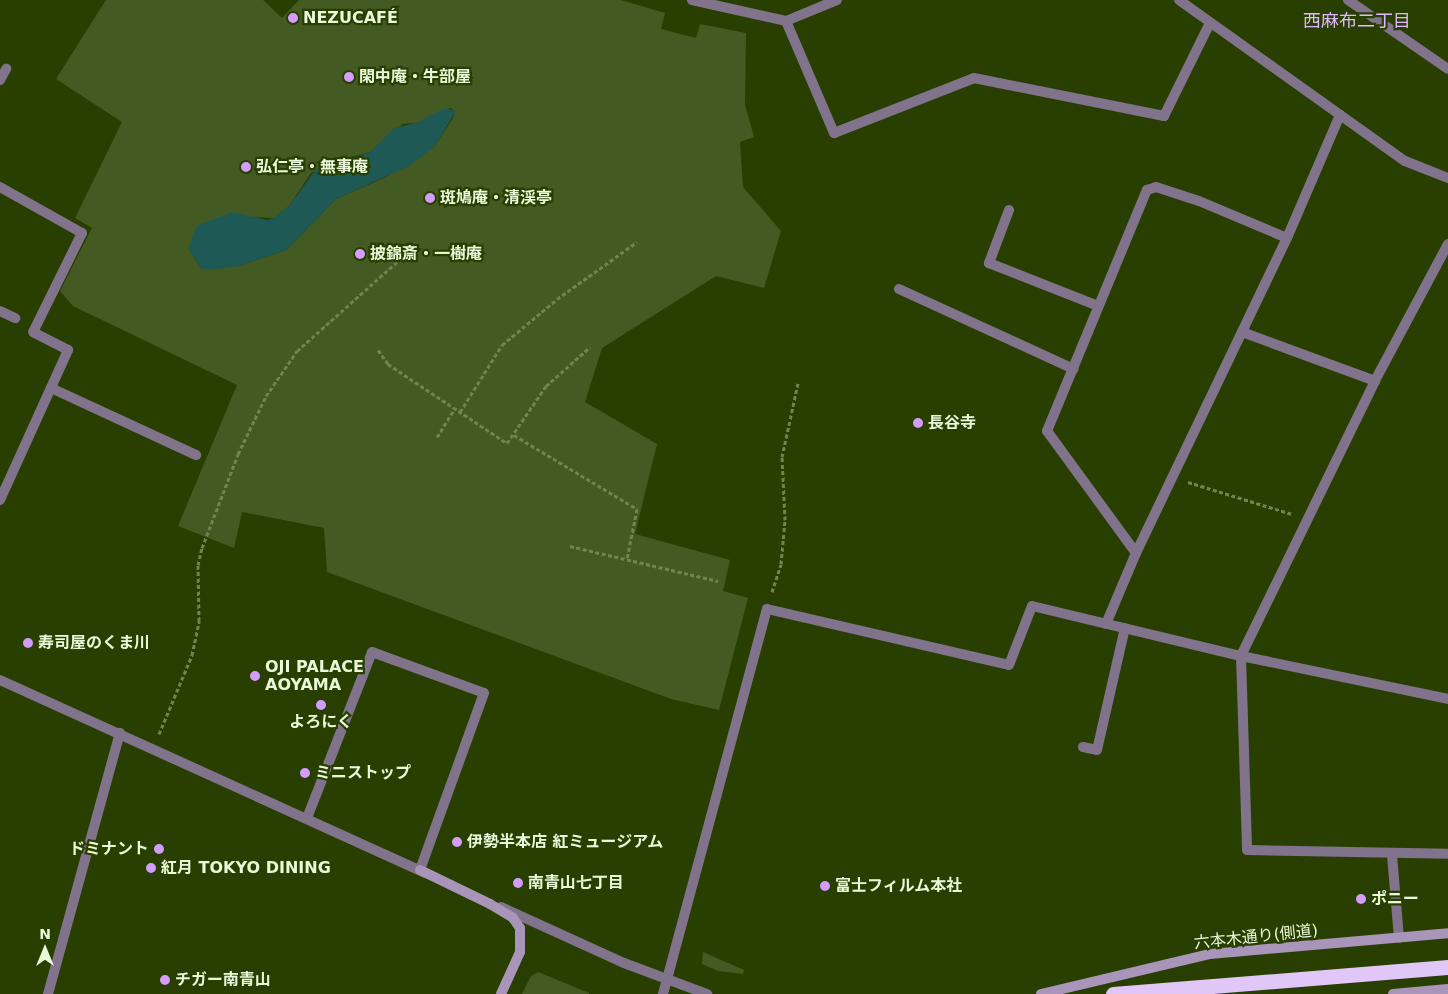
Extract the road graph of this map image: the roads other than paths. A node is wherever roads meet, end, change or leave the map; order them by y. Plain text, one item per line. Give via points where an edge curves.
1 (692, 0) edge
2 (837, 0) edge
3 (1179, 0) edge
4 (1348, 0) edge
5 (786, 21) junction
6 (1210, 23) junction
7 (6, 70) dead end
8 (1448, 70) edge
9 (0, 80) edge
10 (1340, 116) junction
11 (1448, 178) edge
12 (0, 187) edge
13 (1009, 210) dead end
14 (1286, 238) junction
15 (1448, 244) edge
16 (899, 289) dead end
17 (1098, 306) junction
18 (0, 311) edge
19 (16, 318) dead end
20 (1242, 332) junction
21 (1074, 369) junction
22 (1375, 381) junction
23 (51, 388) junction
24 (196, 455) dead end
25 (0, 500) edge
26 (1136, 553) junction
27 (1106, 624) junction
28 (1125, 628) junction
29 (1241, 656) junction
30 (0, 680) edge
31 (1448, 699) edge
32 (120, 733) junction
33 (1082, 748) dead end
34 (307, 818) junction
35 (1448, 854) edge
36 (1392, 855) junction
37 (420, 870) junction
38 (1448, 933) edge
39 (1399, 938) junction
40 (1448, 967) edge
41 (667, 980) junction
42 (1448, 990) edge
43 (48, 994) edge
44 (501, 994) edge
45 (663, 994) edge
46 (707, 994) edge
47 (1041, 994) edge
48 (1114, 994) edge
49 (1393, 994) edge

1 - 5 street
2 - 5 street
3 - 6 street
4 - 8 street
5 - 6 street via 834,133 974,78 1164,116
6 - 10 street
7 - 9 street
10 - 11 street via 1405,161
10 - 14 street
12 - 23 street via 82,233 32,332 68,350
13 - 17 street via 989,263
14 - 17 street via 1199,201 1156,186 1150,188
14 - 20 street
15 - 22 street
16 - 21 street
17 - 21 street
18 - 19 street
20 - 22 street
20 - 26 street
21 - 26 street via 1047,431
22 - 29 street
23 - 24 street
23 - 25 street
26 - 27 street
27 - 28 street
27 - 41 street via 1032,606 1008,665 767,609
28 - 29 street
28 - 33 street via 1096,750
29 - 31 street
29 - 36 street via 1247,850
30 - 32 street
32 - 34 street
32 - 43 street
34 - 37 street
34 - 37 street via 372,652 484,693
35 - 36 street
36 - 39 street
37 - 41 street
37 - 44 main road via 490,904 513,918 520,928 520,952
38 - 39 main road, 六本木通り(側道)
39 - 47 main road, 六本木通り(側道) via 1210,954
40 - 48 highway
41 - 45 street
41 - 46 street
42 - 49 main road

